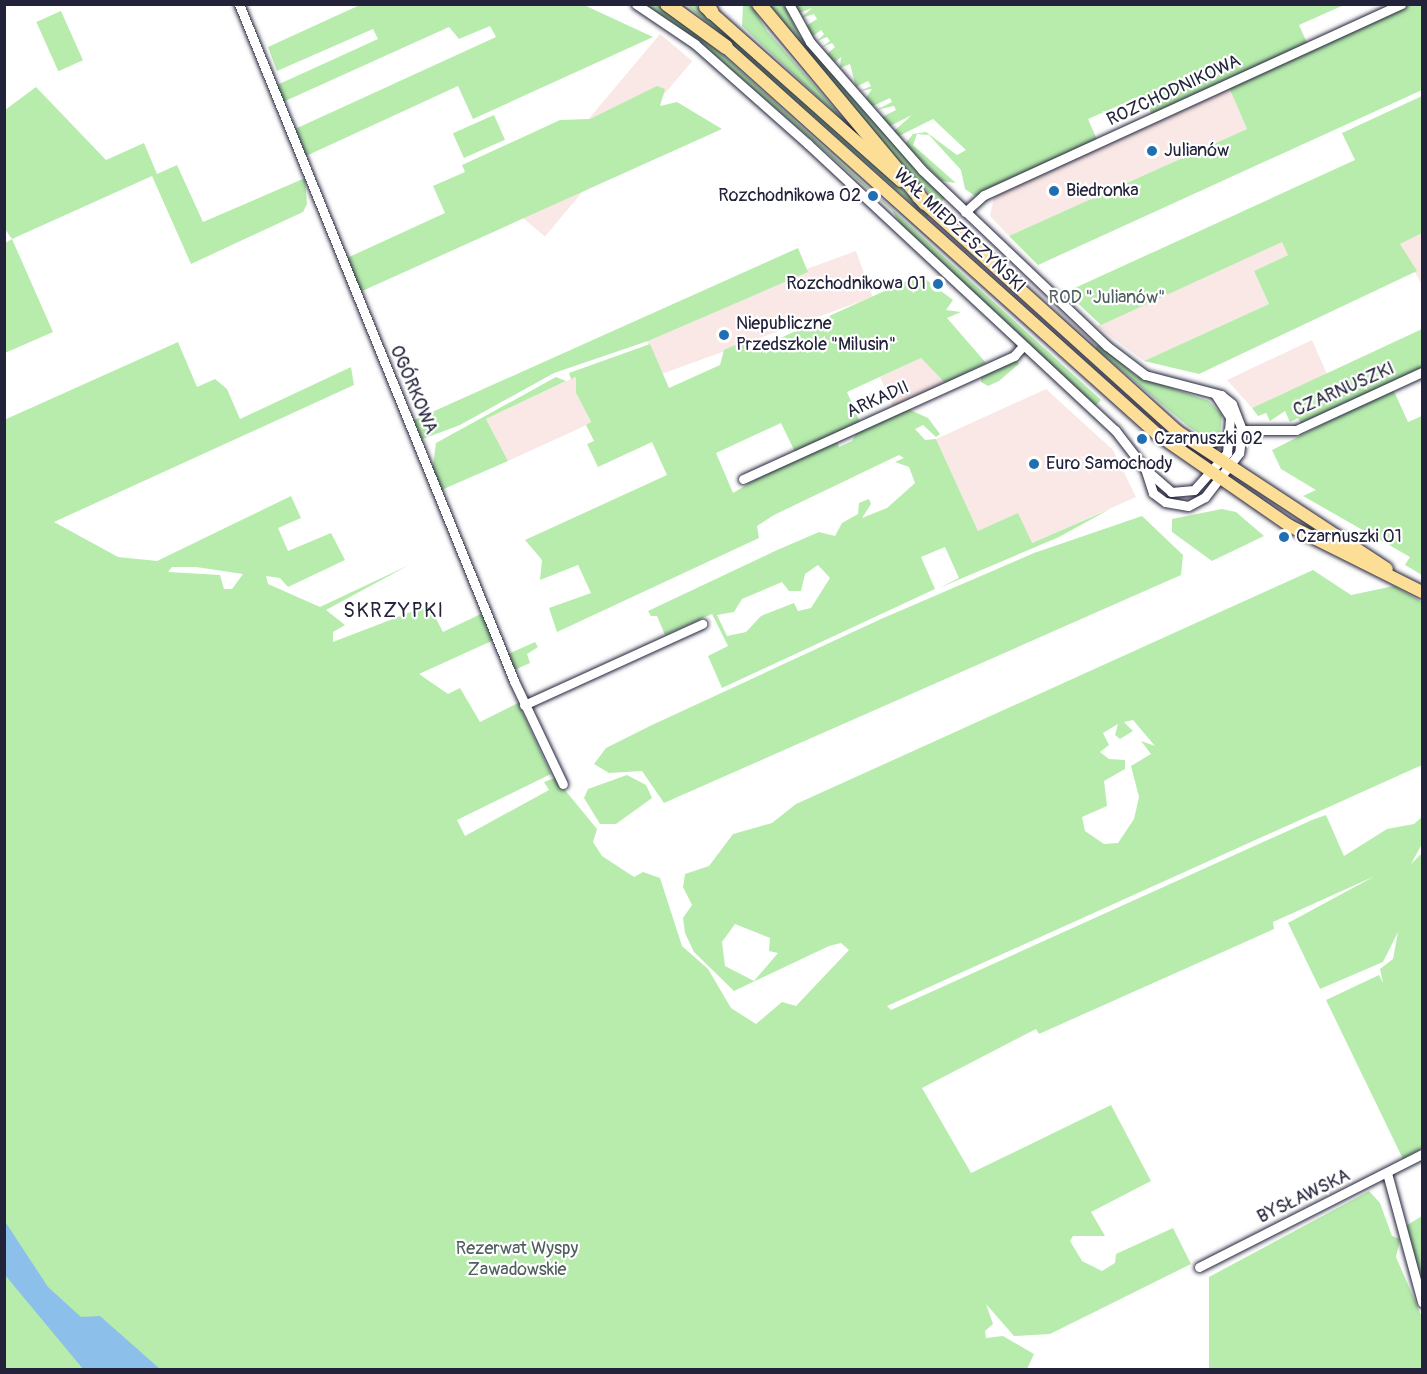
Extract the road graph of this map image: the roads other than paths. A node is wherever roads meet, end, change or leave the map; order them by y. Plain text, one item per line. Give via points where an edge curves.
1 (239, 4) edge
2 (636, 4) edge
3 (667, 4) edge
4 (679, 4) edge
5 (759, 4) edge
6 (789, 4) edge
7 (1401, 4) edge
8 (707, 7) edge
9 (726, 47) junction
10 (926, 203) junction
11 (965, 212) junction
12 (1023, 346) junction
13 (1422, 372) edge
14 (1215, 394) junction
15 (1242, 430) junction
16 (1232, 439) junction
17 (1193, 444) junction
18 (1224, 466) junction
19 (1215, 477) junction
20 (743, 478) dead end
21 (1407, 583) junction
22 (1422, 592) edge
23 (702, 624) dead end
24 (524, 705) junction
25 (562, 784) dead end
26 (1422, 1154) edge
27 (1387, 1173) junction
28 (1199, 1267) dead end
29 (1422, 1302) edge

1 - 24 street, OGÓRKOWA
2 - 12 street via 706,53
3 - 9 highway
4 - 9 main road, WAŁ MIEDZESZYŃSKI
5 - 10 highway
6 - 11 street via 816,49
7 - 11 street, ROZCHODNIKOWA via 984,195
8 - 10 main road, WAŁ MIEDZESZYŃSKI
9 - 19 main road, WAŁ MIEDZESZYŃSKI via 911,209 1103,389
10 - 17 main road, WAŁ MIEDZESZYŃSKI via 1110,375
11 - 14 street via 1128,365 1157,380
12 - 19 street via 1115,430 1167,490 1182,494
12 - 20 street, ARKADII via 1014,356
13 - 15 street, CZARNUSZKI via 1296,430
14 - 15 street via 1232,404
14 - 16 street via 1230,417
15 - 18 street
16 - 17 street
16 - 18 street
17 - 18 main road, WAŁ MIEDZESZYŃSKI
18 - 19 street
18 - 21 main road, WAŁ MIEDZESZYŃSKI
19 - 21 main road, WAŁ MIEDZESZYŃSKI via 1325,546
21 - 22 main road, WAŁ MIEDZESZYŃSKI
23 - 24 street
24 - 25 street, OGÓRKOWA
26 - 27 street, BYSŁAWSKA
27 - 28 street, BYSŁAWSKA
27 - 29 street

